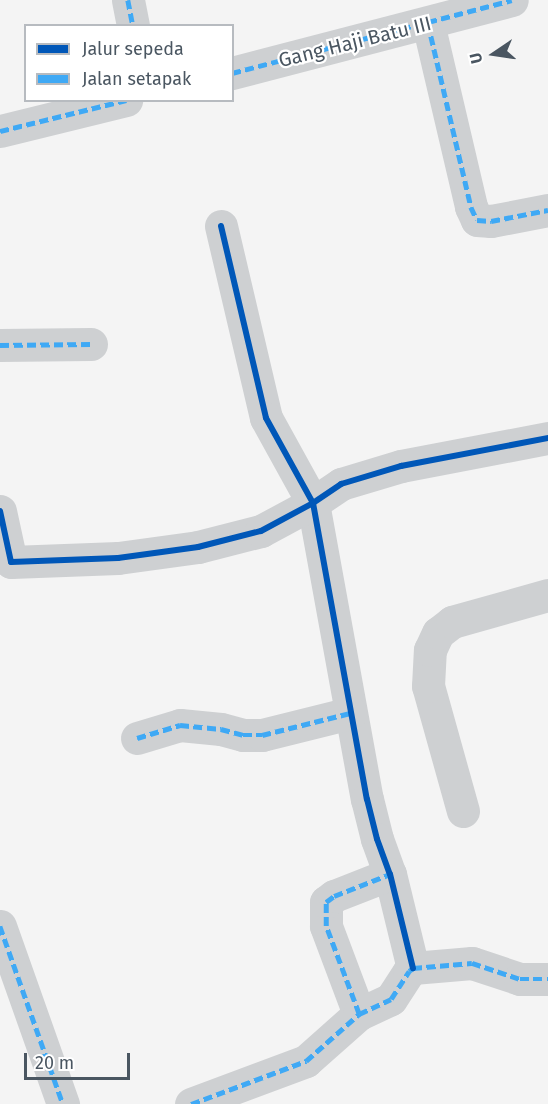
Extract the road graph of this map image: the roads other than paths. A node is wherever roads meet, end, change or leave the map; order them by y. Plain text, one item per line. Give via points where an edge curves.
1 (128, 0) edge
2 (512, 0) edge
3 (428, 23) junction
4 (133, 24) edge
5 (234, 72) edge
6 (118, 102) edge
7 (0, 131) edge
8 (548, 210) edge
9 (221, 226) dead end
10 (91, 344) dead end
11 (0, 345) edge
12 (548, 438) edge
13 (313, 503) junction
14 (0, 511) edge
15 (548, 595) edge
16 (350, 713) junction
17 (137, 738) dead end
18 (463, 811) dead end
19 (390, 874) junction
20 (0, 926) edge
21 (413, 968) junction
22 (548, 979) edge
23 (359, 1014) junction
24 (63, 1104) edge
25 (191, 1104) edge

1 - 4 street
2 - 3 street, Gang Haji Batu III
3 - 5 street, Gang Haji Batu III
3 - 8 street via 477,220
6 - 7 street
9 - 13 street via 266,418
10 - 11 street
12 - 13 street via 401,466 341,484
13 - 14 street via 261,531 198,547 117,558 11,562
13 - 16 street
15 - 18 street via 452,622 438,633 430,650 428,686
16 - 17 street via 262,735 180,725
16 - 19 street via 375,829
19 - 21 street
19 - 23 street via 326,902 326,926
20 - 24 street
21 - 22 street via 472,963 520,978
21 - 23 street via 391,999
23 - 25 street via 306,1061

